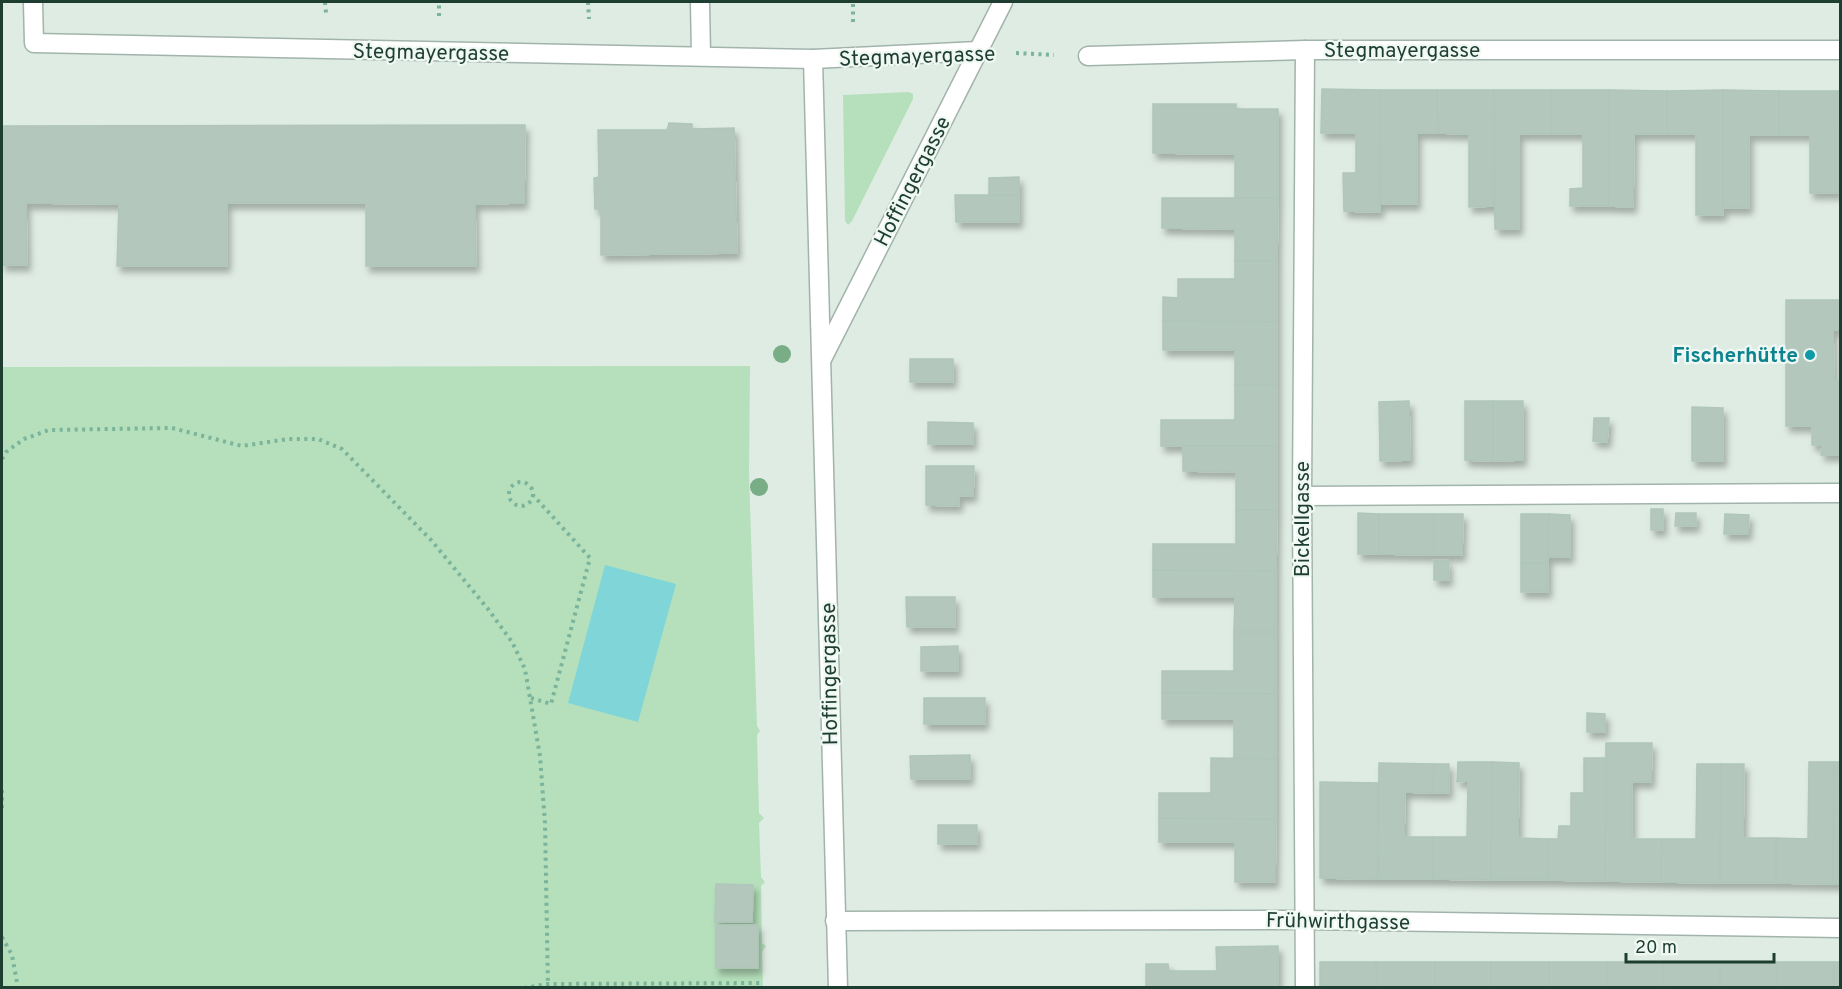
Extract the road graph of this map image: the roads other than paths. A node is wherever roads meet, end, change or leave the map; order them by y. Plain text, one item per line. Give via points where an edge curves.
1 (33, 2) edge
2 (700, 2) edge
3 (1003, 2) edge
4 (1305, 50) junction
5 (1840, 50) edge
6 (978, 51) junction
7 (701, 56) junction
8 (1088, 56) road end
9 (813, 59) junction
10 (821, 361) junction
11 (1840, 493) edge
12 (1302, 496) junction
13 (1304, 920) junction
14 (835, 921) junction
15 (1840, 928) edge
16 (838, 987) edge
17 (1305, 987) edge

1 - 7 street, Stegmayergasse via 34,43
2 - 7 street
3 - 6 street, Hoffingergasse
4 - 5 street, Stegmayergasse
4 - 8 street, Stegmayergasse
4 - 12 street, Bickellgasse
6 - 9 street, Stegmayergasse
6 - 10 street, Hoffingergasse
7 - 9 street, Stegmayergasse
9 - 10 street, Hoffingergasse
10 - 14 street, Hoffingergasse
11 - 12 street
12 - 13 street, Bickellgasse
13 - 14 street, Frühwirthgasse
13 - 15 street, Frühwirthgasse
13 - 17 street, Bickellgasse
14 - 16 street, Hoffingergasse

